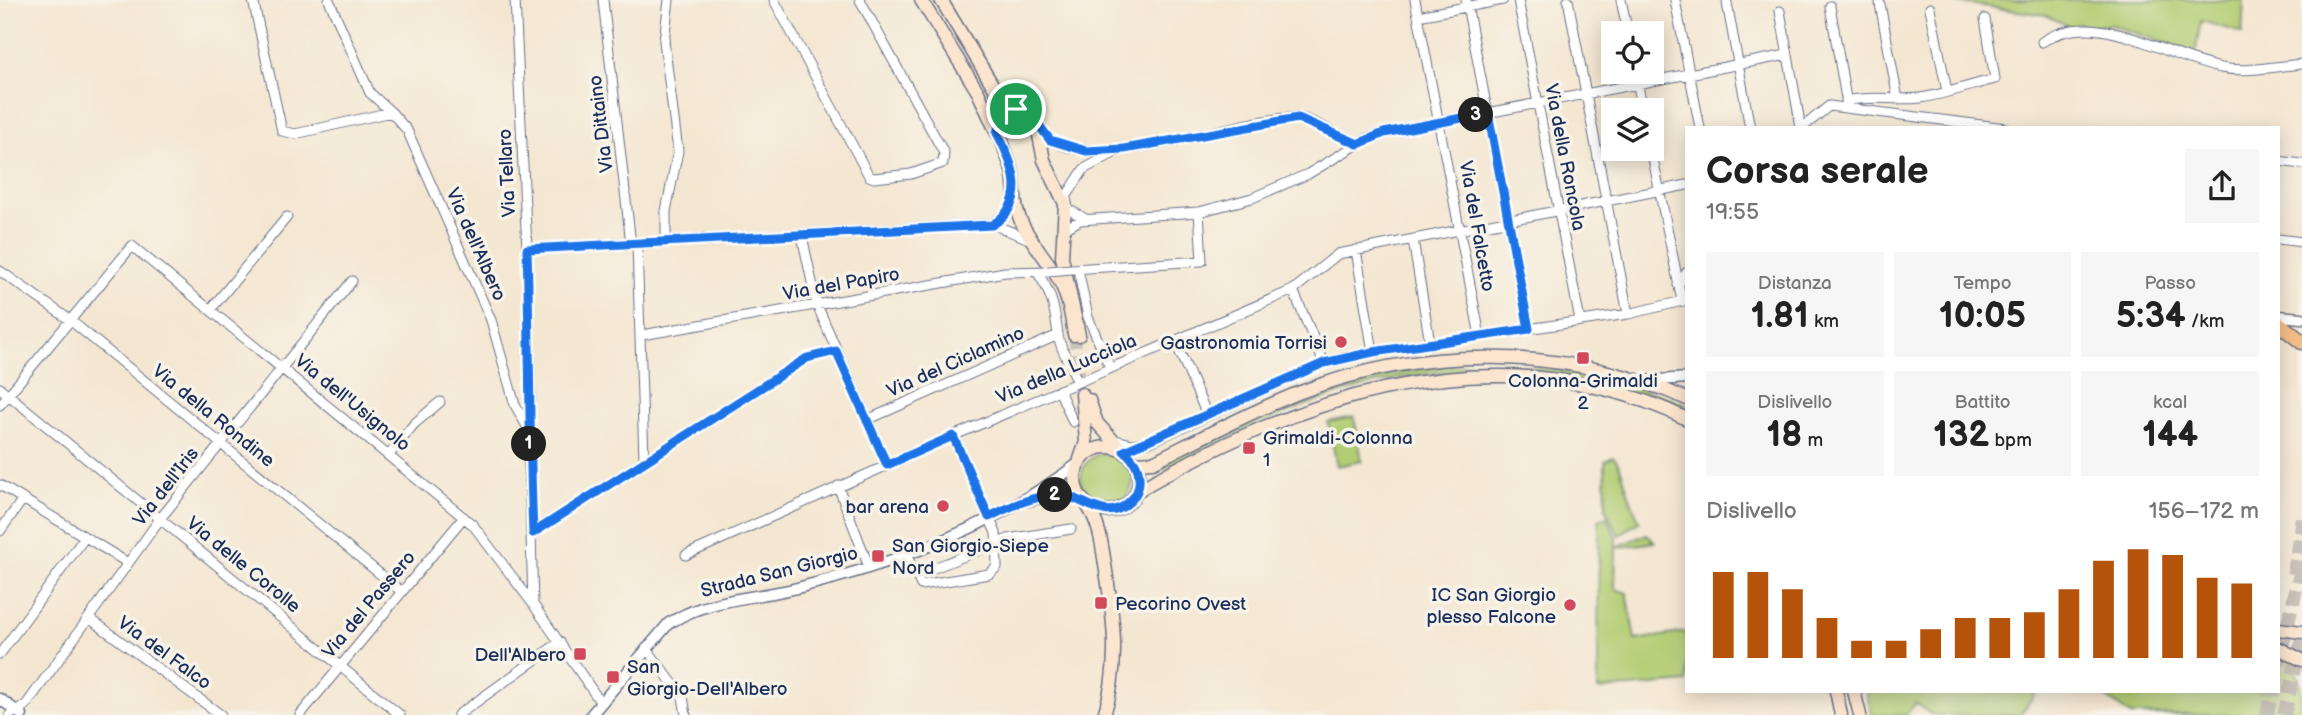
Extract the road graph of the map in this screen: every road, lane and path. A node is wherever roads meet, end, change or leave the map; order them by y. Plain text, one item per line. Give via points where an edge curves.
1 (253, 0) edge
2 (329, 0) edge
3 (515, 0) edge
4 (603, 0) edge
5 (669, 0) edge
6 (774, 0) edge
7 (860, 0) edge
8 (921, 0) edge
9 (941, 0) edge
10 (1415, 0) edge
11 (1503, 0) edge
12 (1518, 0) edge
13 (1568, 0) edge
14 (1621, 0) edge
15 (1675, 0) edge
16 (1467, 3) edge
17 (1727, 3) dead end
18 (1880, 4) dead end
19 (1830, 6) dead end
20 (1930, 8) dead end
21 (1780, 11) dead end
22 (1418, 16) junction
23 (1985, 19) dead end
24 (1625, 21) edge
25 (2042, 42) dead end
26 (1787, 55) junction
27 (2302, 64) edge
28 (1738, 65) junction
29 (1690, 74) junction
30 (1664, 79) edge
31 (1638, 84) joint
32 (1947, 91) junction
33 (1586, 94) junction
34 (1641, 98) edge
35 (1898, 99) junction
36 (1538, 103) junction
37 (1847, 104) junction
38 (1016, 109) junction
39 (391, 112) junction
40 (1488, 113) junction
41 (1035, 121) junction
42 (1441, 121) junction
43 (1931, 123) edge
44 (1700, 126) edge
45 (1750, 126) edge
46 (1802, 126) edge
47 (1804, 126) edge
48 (1976, 126) edge
49 (1328, 132) junction
50 (997, 133) junction
51 (1358, 144) junction
52 (1124, 149) junction
53 (1344, 152) junction
54 (1653, 161) edge
55 (2280, 161) edge
56 (2302, 164) edge
57 (1685, 185) edge
58 (1659, 191) junction
59 (1015, 198) junction
60 (1607, 201) junction
61 (1065, 204) junction
62 (1558, 211) junction
63 (1199, 212) junction
64 (287, 217) dead end
65 (1090, 218) junction
66 (1509, 221) junction
67 (992, 225) junction
68 (1461, 230) junction
69 (1064, 232) junction
70 (802, 236) junction
71 (2280, 239) edge
72 (1413, 240) junction
73 (1032, 241) junction
74 (666, 242) junction
75 (2302, 242) edge
76 (634, 244) junction
77 (527, 249) junction
78 (1356, 250) junction
79 (1075, 269) junction
80 (0, 271) edge
81 (1037, 272) junction
82 (1685, 275) edge
83 (352, 281) dead end
84 (1678, 285) junction
85 (1293, 290) junction
86 (1684, 301) edge
87 (817, 305) junction
88 (211, 309) junction
89 (1629, 314) junction
90 (2280, 316) edge
91 (2302, 318) edge
92 (70, 320) junction
93 (1580, 321) junction
94 (2280, 325) edge
95 (1529, 329) junction
96 (642, 335) junction
97 (1058, 335) junction
98 (1480, 335) junction
99 (1175, 341) junction
100 (2302, 342) edge
101 (1430, 343) junction
102 (836, 351) junction
103 (1373, 352) junction
104 (1324, 363) junction
105 (282, 367) junction
106 (1110, 368) junction
107 (1685, 378) edge
108 (1641, 381) junction
109 (1059, 390) junction
110 (1082, 390) junction
111 (4, 391) edge
112 (1685, 398) edge
113 (440, 402) dead end
114 (0, 405) edge
115 (1207, 415) junction
116 (1685, 418) edge
117 (867, 420) junction
118 (1073, 422) dead end
119 (528, 428) junction
120 (953, 436) junction
121 (1111, 438) junction
122 (1150, 442) junction
123 (221, 443) junction
124 (1123, 451) junction
125 (390, 455) junction
126 (644, 460) junction
127 (1079, 462) junction
128 (1135, 463) junction
129 (887, 465) junction
130 (0, 485) edge
131 (838, 486) junction
132 (1137, 491) junction
133 (23, 499) junction
134 (1085, 503) junction
135 (1009, 507) junction
136 (464, 517) junction
137 (989, 517) junction
138 (1100, 518) junction
139 (160, 519) junction
140 (1071, 529) dead end
141 (0, 531) edge
142 (533, 533) junction
143 (85, 537) junction
144 (997, 543) junction
145 (906, 554) junction
146 (686, 555) dead end
147 (128, 563) junction
148 (869, 567) junction
149 (916, 575) junction
150 (402, 592) junction
151 (533, 604) junction
152 (89, 618) junction
153 (2280, 629) edge
154 (2302, 632) edge
155 (560, 642) junction
156 (2302, 643) edge
157 (646, 648) junction
158 (2280, 649) edge
159 (0, 654) edge
160 (2302, 659) edge
161 (340, 665) junction
162 (1836, 693) edge
163 (1854, 693) edge
164 (0, 699) edge
165 (601, 703) junction
166 (17, 714) edge
167 (221, 715) edge
168 (300, 715) edge
169 (401, 715) edge
170 (458, 715) edge
171 (592, 715) edge
172 (686, 715) edge
173 (1104, 715) edge
174 (1841, 715) edge
175 (1860, 715) edge

1 - 39 street via 282,131 295,134
2 - 39 street, Via dell'Albero via 370,93
3 - 77 street, Via Tellaro
4 - 76 street, Via Dittaino
5 - 74 street via 664,41 678,150 666,211
6 - 7 street via 869,176 911,174 943,163 944,153
8 - 50 main road via 978,92
9 - 38 main road via 998,94
10 - 22 street, Via del Falcetto
11 - 16 street
12 - 36 street, Via della Roncola
13 - 33 street
14 - 24 street
15 - 29 street
16 - 22 street
16 - 40 street
17 - 28 street
18 - 35 street
19 - 37 street
20 - 32 street
21 - 26 street
22 - 42 street, Via del Falcetto
23 - 32 street via 1995,79
25 - 27 street via 2058,31 2115,32 2220,68
26 - 28 street
26 - 46 street
28 - 29 street
28 - 45 street
29 - 30 street
29 - 44 street
31 - 33 street
31 - 34 street
32 - 35 street
33 - 36 street
33 - 60 street
35 - 37 street via 1870,95
36 - 40 street
36 - 62 street, Via della Roncola
37 - 43 street
37 - 47 street via 1829,106
38 - 41 main road via 1028,112
38 - 50 main road via 1003,115
39 - 119 street, Via dell'Albero via 407,130 478,289 515,405
40 - 42 street
40 - 66 street
41 - 52 street via 1050,140 1070,148
41 - 61 main road via 1044,160
42 - 51 street via 1384,133
42 - 68 street, Via del Falcetto
43 - 48 street
49 - 51 street
49 - 52 street via 1298,118
49 - 53 street
50 - 59 main road via 1012,171
51 - 53 street
52 - 61 street via 1084,169
53 - 63 street via 1308,174 1252,198
54 - 58 street
55 - 56 street
57 - 58 street, Via della Lucciola
58 - 60 street, Via della Lucciola
58 - 84 street
59 - 67 street via 1010,210
59 - 73 main road
60 - 62 street, Via della Lucciola
60 - 89 street
61 - 65 street via 1076,216
61 - 69 main road
62 - 66 street, Via della Lucciola
62 - 93 street, Via della Roncola
63 - 65 street
63 - 79 street via 1202,261
64 - 88 street
65 - 69 street via 1075,222
66 - 68 street, Via della Lucciola
66 - 95 street
67 - 70 street
67 - 73 street
68 - 72 street, Via della Lucciola
68 - 98 street, Via del Falcetto
69 - 73 main road via 1052,244
69 - 73 main road via 1062,257 1077,335 1062,286
70 - 74 street
70 - 87 street
71 - 75 street
72 - 78 street, Via della Lucciola
72 - 101 street
74 - 76 street
76 - 77 street
76 - 96 street, Via Dittaino
77 - 119 street, Via Tellaro
78 - 85 street, Via della Lucciola via 1328,260
78 - 103 street
79 - 81 street, Via del Papiro, bridge
79 - 106 street via 1088,317
80 - 92 street, Via della Rondine
81 - 87 street, Via del Papiro via 1005,272
81 - 97 street via 1052,296
82 - 84 street
83 - 105 street, Via dell'Iris
84 - 86 street
85 - 99 street, Via della Lucciola
85 - 104 street
86 - 89 street
87 - 96 street, Via del Papiro
87 - 102 street
88 - 92 street, Via dell'Usignolo via 132,246
88 - 105 street, Via dell'Usignolo
89 - 93 street
90 - 91 street
92 - 111 street
92 - 123 street, Via della Rondine
93 - 95 street
94 - 100 main road
95 - 98 street
96 - 126 street, Via Dittaino
97 - 110 street
97 - 117 street, Via del Ciclamino
98 - 101 street
99 - 106 street, Via della Lucciola
99 - 115 street
101 - 103 street
102 - 117 street
102 - 126 street via 807,358
103 - 104 street
104 - 115 street
105 - 123 street, Via dell'Iris
105 - 125 street, Via dell'Usignolo
106 - 110 street, Via della Lucciola
107 - 108 street
108 - 112 main road
108 - 128 main road via 1589,368 1515,359 1462,358 1399,366 1299,393 1153,462
109 - 110 street, Via della Lucciola
109 - 118 street
109 - 120 street, Via della Lucciola
110 - 121 main road via 1097,423
110 - 127 main road via 1086,442
111 - 114 street
111 - 139 street, Via delle Corolle
113 - 125 street via 414,424
115 - 122 street
116 - 132 main road via 1611,392 1557,382 1478,377 1415,382 1367,390 1305,410
117 - 129 street
119 - 142 street, Via dell'Albero
120 - 129 street, Via della Lucciola
120 - 137 street
121 - 122 street via 1132,444
121 - 124 main road
122 - 124 street
123 - 139 street, Via dell'Iris
123 - 150 street, Via della Rondine
124 - 127 main road via 1098,448
124 - 128 main road
125 - 136 street, Via dell'Usignolo
126 - 142 street
127 - 134 main road via 1074,479
127 - 135 street
128 - 132 main road
129 - 131 street, Via della Lucciola
130 - 133 street
131 - 146 street, Via della Lucciola
131 - 148 street
132 - 138 main road via 1123,507
133 - 141 street
133 - 143 street
134 - 135 street via 1056,494
134 - 138 main road
135 - 137 street, Strada San Giorgio
136 - 150 street, Via del Passero
136 - 151 street, Via dell'Usignolo
137 - 144 street
137 - 145 street, Strada San Giorgio
138 - 173 main road via 1115,629 1114,674
139 - 147 street, Via dell'Iris
139 - 161 street, Via delle Corolle
140 - 144 street
142 - 151 street, Via dell'Albero
143 - 147 street
143 - 159 street
144 - 149 street
144 - 149 street via 999,561 989,574 921,585
145 - 148 street, Strada San Giorgio
145 - 149 street
147 - 152 street, Via dell'Iris
148 - 157 street, Strada San Giorgio via 696,609 669,623
150 - 161 street, Via del Passero
151 - 155 street
152 - 166 street, Via dell'Iris
152 - 167 street, Via del Falco
153 - 154 main road
155 - 165 street
155 - 170 street
156 - 160 main road
157 - 165 street, Strada San Giorgio
157 - 172 street via 683,697
158 - 160 main road
161 - 168 street, Via del Passero
161 - 169 street, Via delle Corolle
162 - 174 main road
163 - 175 main road
164 - 166 street
165 - 171 street, Strada San Giorgio

